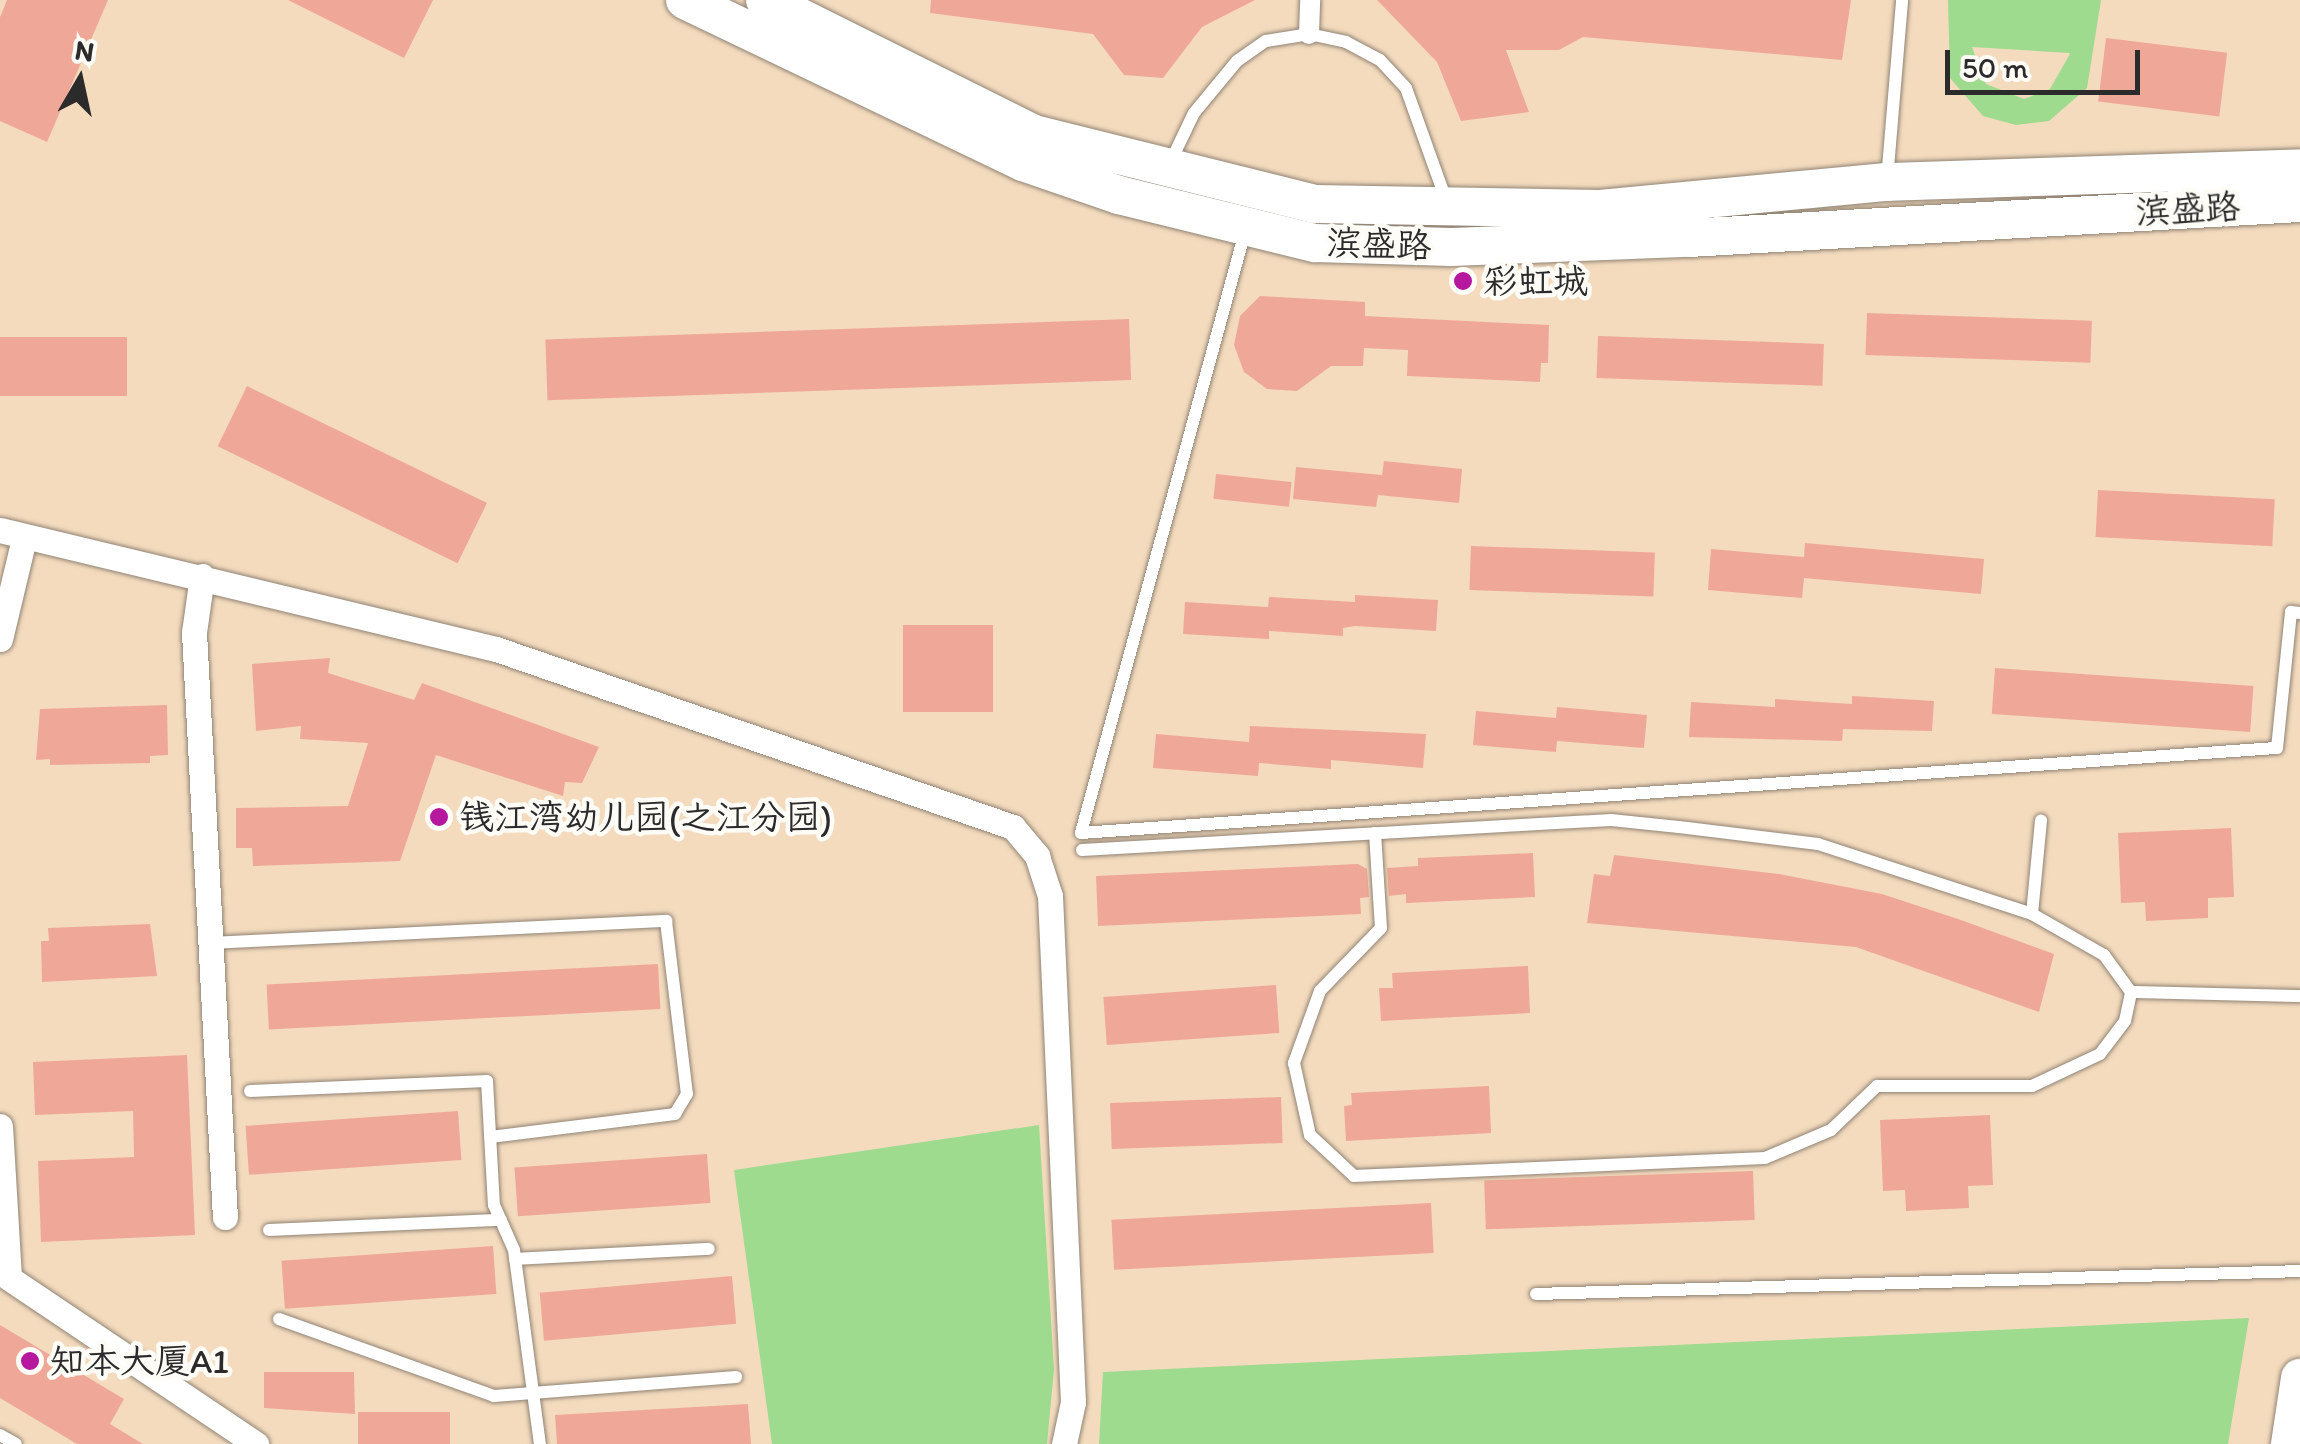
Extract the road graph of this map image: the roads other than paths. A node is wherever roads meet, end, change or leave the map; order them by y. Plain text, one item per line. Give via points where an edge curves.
1 (685, 0) edge
2 (766, 0) edge
3 (1310, 0) edge
4 (1902, 0) edge
5 (1309, 34) junction
6 (2300, 168) edge
7 (1167, 170) junction
8 (1887, 182) junction
9 (2300, 202) edge
10 (1448, 207) junction
11 (1246, 226) junction
12 (12, 534) edge
13 (202, 576) junction
14 (2300, 613) edge
15 (0, 639) edge
16 (2041, 820) dead end
17 (1376, 833) junction
18 (1082, 850) dead end
19 (2032, 914) junction
20 (211, 943) junction
21 (2131, 992) junction
22 (2300, 996) edge
23 (250, 1091) dead end
24 (0, 1126) edge
25 (490, 1138) junction
26 (225, 1217) dead end
27 (500, 1220) junction
28 (270, 1230) dead end
29 (708, 1250) dead end
30 (515, 1259) junction
31 (2300, 1271) edge
32 (5, 1279) edge
33 (1536, 1294) dead end
34 (278, 1319) dead end
35 (736, 1377) dead end
36 (2300, 1378) edge
37 (534, 1393) junction
38 (0, 1435) edge
39 (16, 1444) edge
40 (256, 1444) edge
41 (540, 1444) edge
42 (1064, 1444) edge
43 (2290, 1444) edge

1 - 11 main road, 滨盛路 via 1023,162 1119,195
2 - 7 main road, 滨盛路 via 1034,134
3 - 5 street
4 - 8 lane
5 - 7 lane via 1266,41 1236,62 1194,113
5 - 10 lane via 1346,42 1380,60 1406,88
6 - 8 main road, 滨盛路
7 - 10 main road, 滨盛路 via 1316,204
8 - 10 main road, 滨盛路 via 1600,209
9 - 11 main road, 滨盛路 via 1451,246 1315,243
11 - 14 lane via 1081,833 2277,748 2291,612
12 - 13 street
12 - 15 street
13 - 20 street via 194,632
13 - 42 street via 496,649 1013,827 1038,856 1050,896 1073,1402
16 - 19 lane
17 - 18 lane
17 - 19 lane via 1611,820 1713,831 1818,844
17 - 21 lane via 1382,928 1320,991 1294,1063 1310,1134 1354,1176 1765,1158 1831,1130 1877,1086 2032,1086 2100,1054 2125,1022
19 - 21 lane via 2104,955
20 - 25 lane via 666,921 687,1094 676,1114
20 - 26 street
21 - 22 lane
23 - 25 lane via 487,1081
24 - 32 street
25 - 27 lane
27 - 28 lane
27 - 30 lane
29 - 30 lane
30 - 37 lane
31 - 33 lane
32 - 40 street
34 - 37 lane via 494,1396
35 - 37 lane
36 - 43 main road
37 - 41 lane
38 - 39 lane

